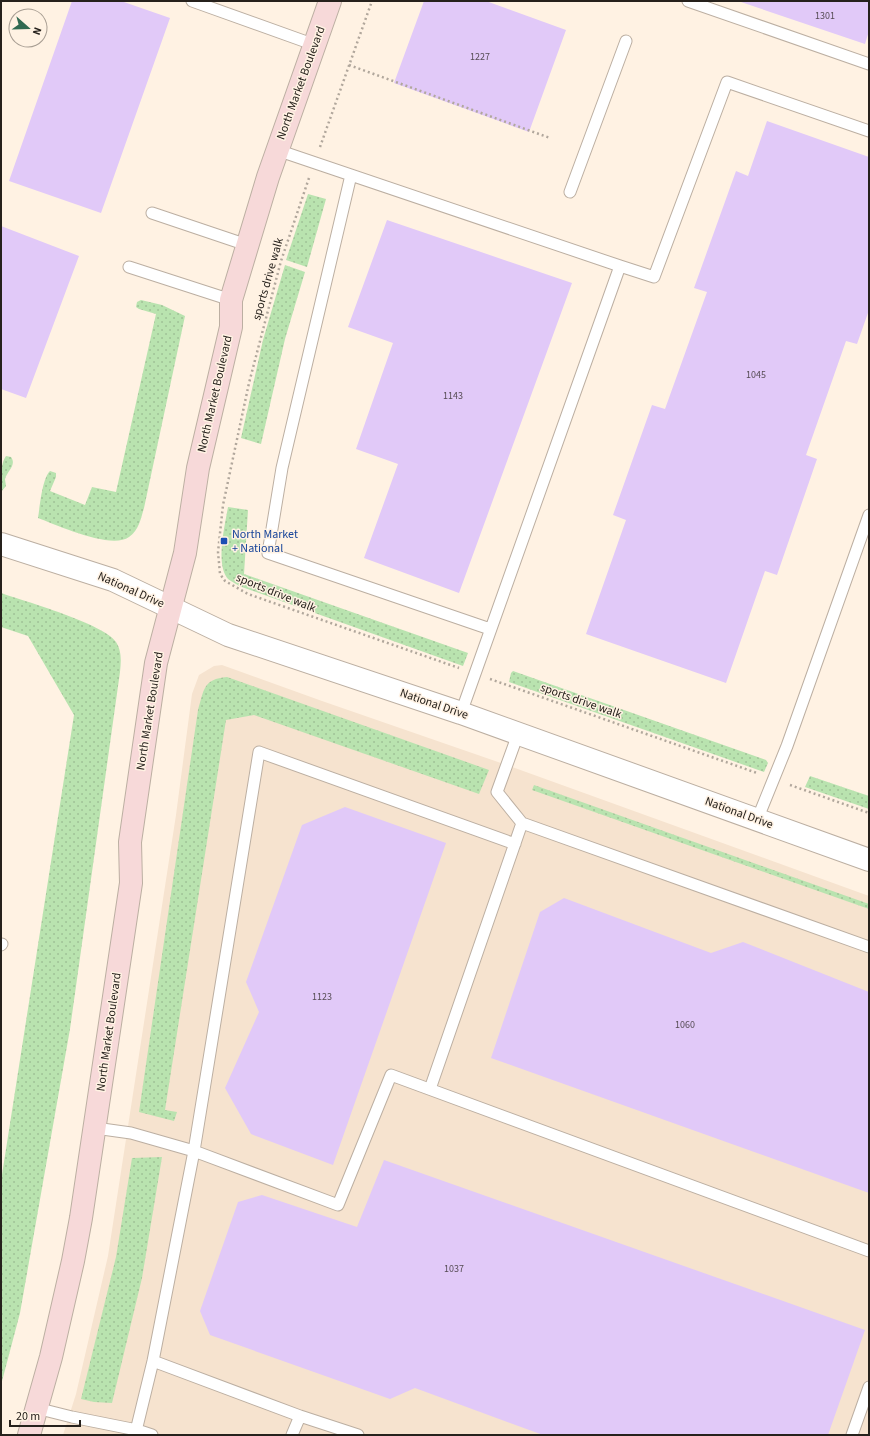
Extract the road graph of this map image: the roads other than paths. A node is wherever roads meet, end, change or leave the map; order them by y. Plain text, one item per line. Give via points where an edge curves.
1 (192, 1) edge
2 (330, 1) edge
3 (688, 1) edge
4 (626, 41) dead end
5 (315, 45) junction
6 (869, 64) edge
7 (869, 131) edge
8 (277, 150) junction
9 (351, 175) junction
10 (570, 192) dead end
11 (152, 214) dead end
12 (247, 245) junction
13 (129, 266) dead end
14 (620, 266) junction
15 (231, 300) junction
16 (869, 515) edge
17 (1, 544) edge
18 (170, 608) junction
19 (490, 629) junction
20 (461, 713) junction
21 (518, 734) junction
22 (757, 820) junction
23 (522, 823) junction
24 (515, 844) junction
25 (869, 860) edge
26 (869, 947) edge
27 (430, 1089) junction
28 (95, 1128) junction
29 (194, 1151) junction
30 (869, 1251) edge
31 (153, 1361) junction
32 (869, 1387) edge
33 (36, 1408) junction
34 (300, 1416) junction
35 (136, 1432) edge
36 (29, 1435) edge
37 (152, 1435) edge
38 (292, 1435) edge
39 (358, 1435) edge
40 (852, 1435) edge

1 - 5 lane
2 - 5 main road, North Market Boulevard
3 - 6 lane
4 - 10 lane
5 - 8 main road, North Market Boulevard
7 - 14 lane via 727,82 654,277
8 - 9 lane
8 - 12 main road, North Market Boulevard
9 - 14 lane
9 - 19 lane via 282,468 268,552
11 - 12 lane
12 - 15 main road, North Market Boulevard
13 - 15 lane
14 - 19 lane
15 - 18 main road, North Market Boulevard via 231,327 198,468 185,553
16 - 22 lane via 790,738
17 - 18 street, National Drive via 113,580
18 - 20 street, National Drive via 228,636
18 - 28 main road, North Market Boulevard via 156,663 130,842 131,883
19 - 20 lane
20 - 21 street, National Drive
21 - 22 street, National Drive
21 - 23 lane via 497,792
22 - 25 street, National Drive
23 - 24 lane
23 - 26 lane
24 - 27 lane
24 - 29 lane via 259,752
27 - 29 lane via 391,1075 338,1205
27 - 30 lane
28 - 29 lane via 131,1133
28 - 33 main road, North Market Boulevard via 73,1261 51,1357
29 - 31 lane
31 - 34 lane
31 - 35 lane
32 - 40 lane
33 - 35 lane
33 - 36 main road, North Market Boulevard
34 - 38 lane
34 - 39 lane
35 - 37 lane

